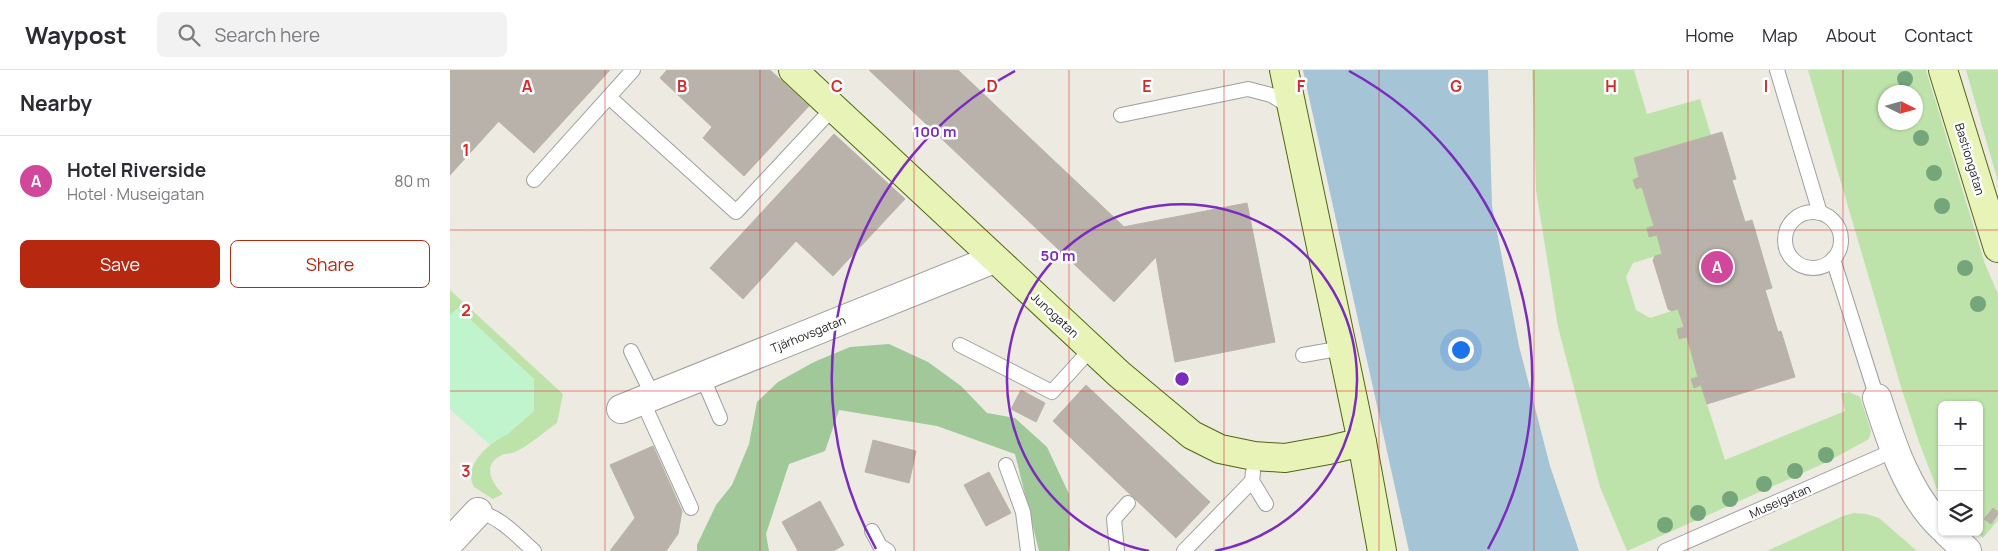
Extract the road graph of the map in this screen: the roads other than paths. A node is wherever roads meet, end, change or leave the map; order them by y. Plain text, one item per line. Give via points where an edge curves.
1 (633, 70) edge
2 (793, 70) edge
3 (1284, 70) edge
4 (1777, 70) edge
5 (1944, 70) edge
6 (609, 97) junction
7 (834, 107) junction
8 (1292, 109) junction
9 (1121, 115) dead end
10 (534, 180) dead end
11 (1820, 213) junction
12 (1998, 248) edge
13 (994, 259) junction
14 (1833, 259) junction
15 (960, 345) dead end
16 (1343, 348) junction
17 (1091, 349) junction
18 (631, 351) dead end
19 (1304, 355) dead end
20 (702, 376) junction
21 (1877, 398) joint
22 (639, 402) junction
23 (720, 418) dead end
24 (1362, 442) junction
25 (1895, 450) junction
26 (1006, 465) dead end
27 (1253, 469) junction
28 (1128, 503) dead end
29 (1266, 504) dead end
30 (691, 508) dead end
31 (478, 512) joint
32 (1938, 523) edge
33 (872, 531) dead end
34 (1952, 536) edge
35 (450, 542) edge
36 (534, 551) edge
37 (888, 551) edge
38 (1028, 551) edge
39 (1117, 551) edge
40 (1184, 551) edge
41 (1382, 551) edge
42 (1665, 551) edge
43 (1967, 551) edge

1 - 6 lane
2 - 7 street, Junogatan
3 - 8 street
4 - 11 lane
5 - 12 street, Bastiongatan
6 - 7 lane via 736,212
6 - 10 lane
7 - 13 street, Junogatan
8 - 9 lane via 1271,95 1248,89
8 - 16 street
11 - 14 lane via 1828,217 1840,232 1838,251
11 - 14 lane via 1810,212 1793,221 1785,238 1786,248 1790,257 1807,267 1826,265
13 - 17 street, Junogatan
13 - 20 street, Tjärhovsgatan
14 - 21 lane
15 - 17 lane via 1052,392
16 - 19 lane
16 - 24 street
17 - 27 street, Junogatan via 1192,435
18 - 22 lane
20 - 22 street, Tjärhovsgatan
20 - 23 lane
21 - 25 street
22 - 30 lane
24 - 27 street, Junogatan via 1285,458
24 - 41 street
25 - 32 street via 1907,479
25 - 42 lane, Museigatan
26 - 38 lane via 1023,512
27 - 29 lane
27 - 40 lane
28 - 39 lane via 1114,519
31 - 35 street
31 - 36 lane via 495,518
33 - 37 lane via 880,546
34 - 43 street

